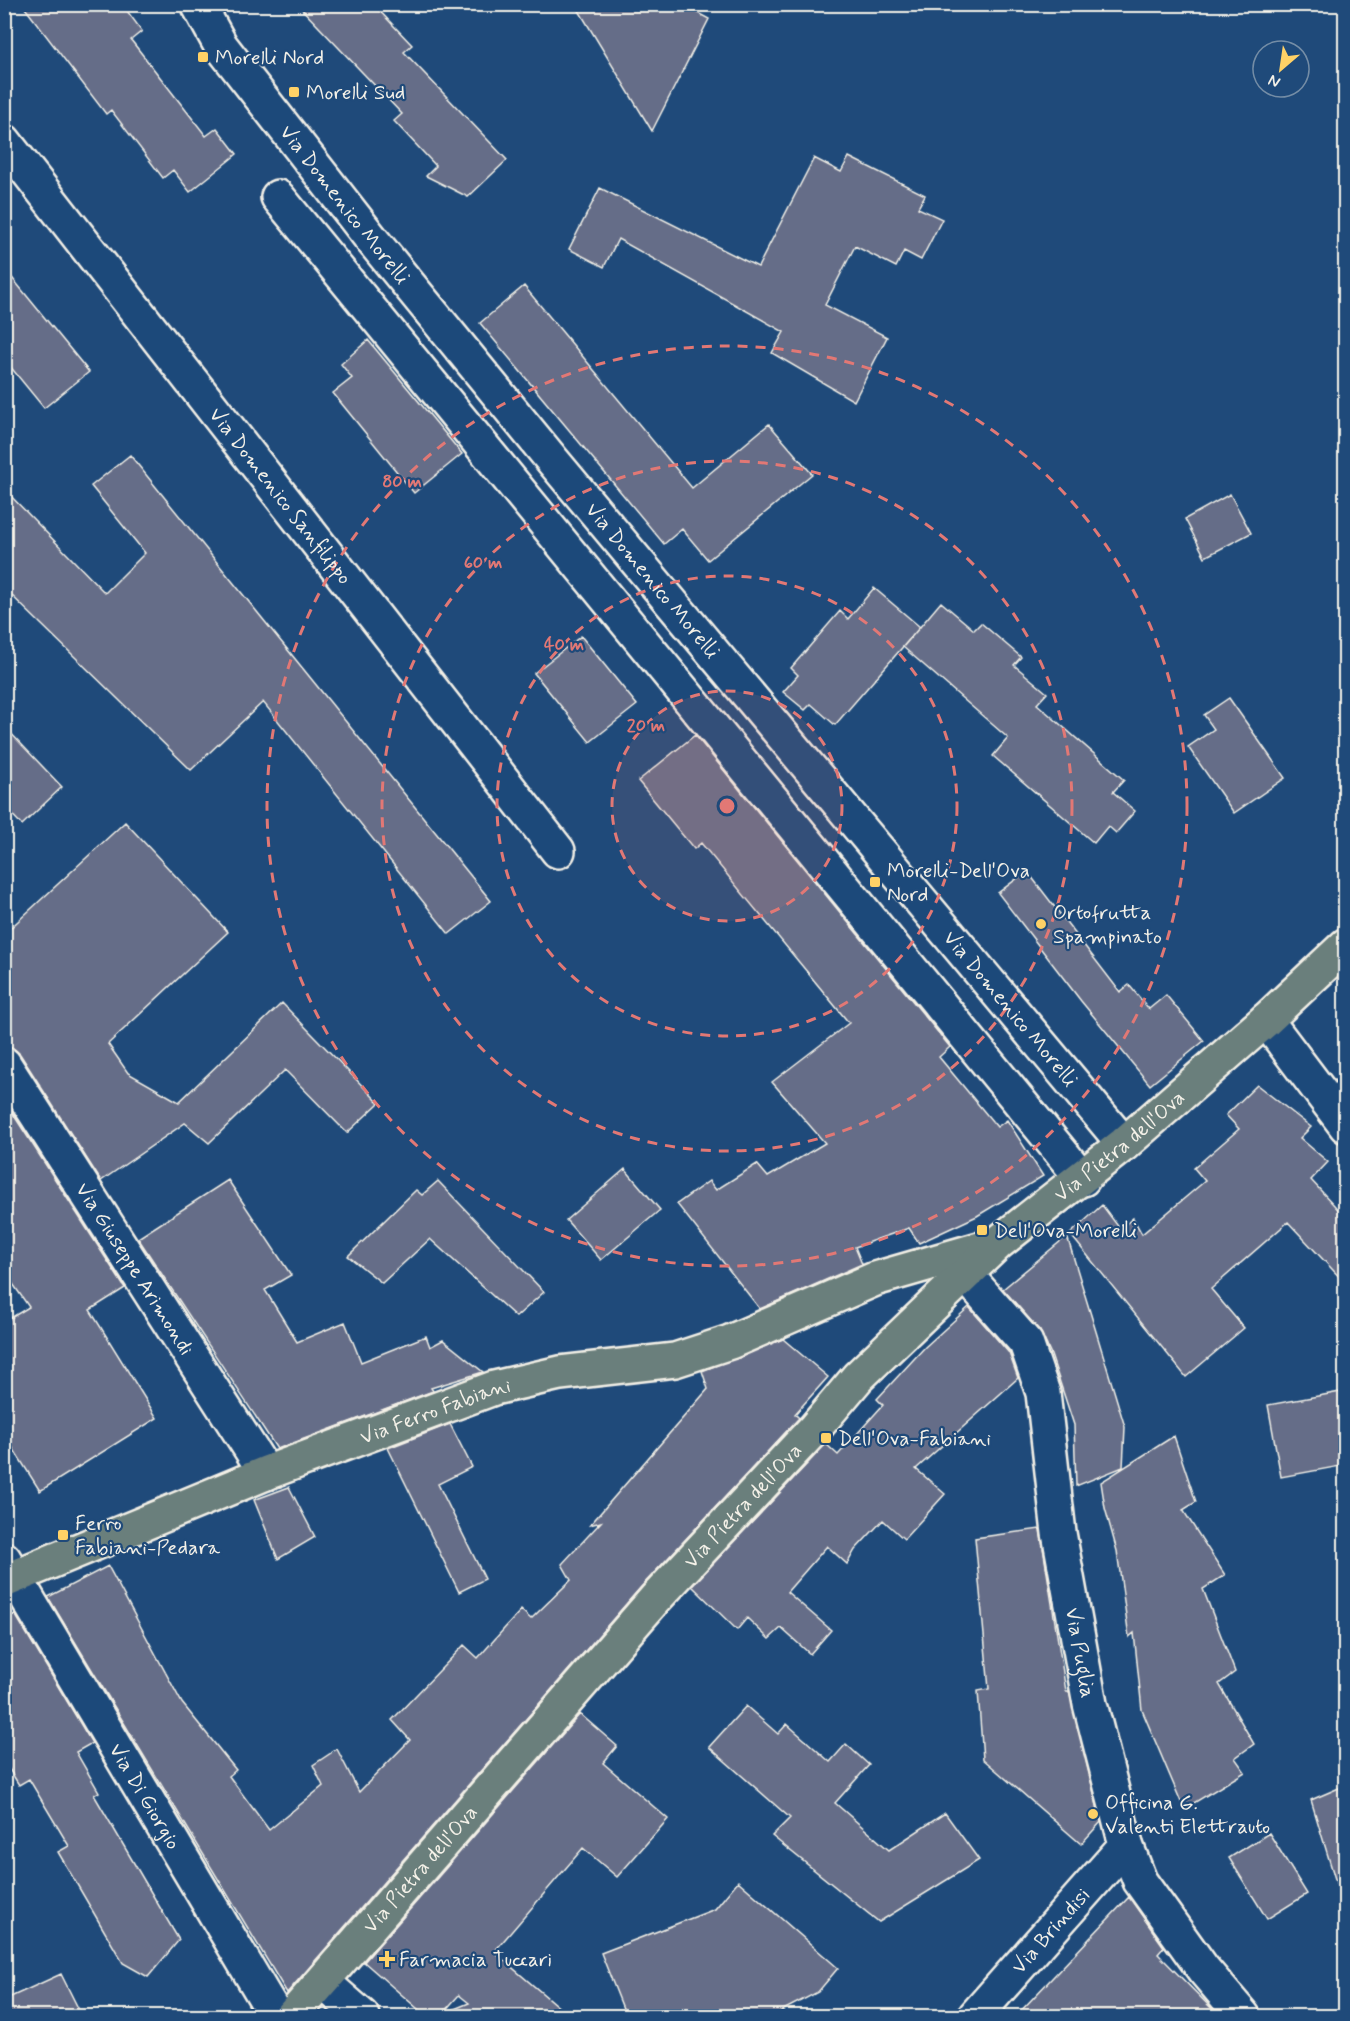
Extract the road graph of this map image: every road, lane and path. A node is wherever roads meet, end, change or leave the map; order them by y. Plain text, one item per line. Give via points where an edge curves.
1 (198, 4) edge
2 (4, 141) edge
3 (278, 197) dead end
4 (558, 851) dead end
5 (1346, 945) edge
6 (1266, 1020) junction
7 (4, 1064) edge
8 (1346, 1126) edge
9 (1124, 1144) junction
10 (1083, 1179) junction
11 (998, 1243) junction
12 (966, 1275) junction
13 (887, 1276) junction
14 (923, 1315) junction
15 (267, 1473) junction
16 (8, 1572) edge
17 (1126, 1845) junction
18 (323, 1982) junction
19 (276, 2016) edge
20 (292, 2016) edge
21 (362, 2016) edge
22 (975, 2016) edge
23 (1243, 2016) edge

1 - 9 street, Via Domenico Morelli via 221,46 373,241
2 - 4 street, Via Domenico Sanfilippo
3 - 10 street
5 - 6 main road, Via Pietra dell'Ova
6 - 8 street
6 - 9 main road, Via Pietra dell'Ova
7 - 15 street, Via Giuseppe Arimondi
9 - 10 main road, Via Pietra dell'Ova
10 - 11 main road, Via Pietra dell'Ova
11 - 12 main road, Via Pietra dell'Ova
11 - 13 main road, Via Ferro Fabiani
12 - 14 main road, Via Pietra dell'Ova
12 - 17 street, Via Puglia via 1026,1343 1043,1393 1061,1544 1090,1704
13 - 14 main road via 917,1288
13 - 15 main road, Via Ferro Fabiani via 730,1342 675,1360 560,1373 494,1388
14 - 18 main road, Via Pietra dell'Ova via 858,1377 656,1599
15 - 16 main road, Via Ferro Fabiani
16 - 19 street, Via Di Giorgio
17 - 22 street, Via Brindisi
17 - 23 street, Via Puglia via 1145,1888 1203,1969
18 - 20 main road, Via Pietra dell'Ova
18 - 21 street

